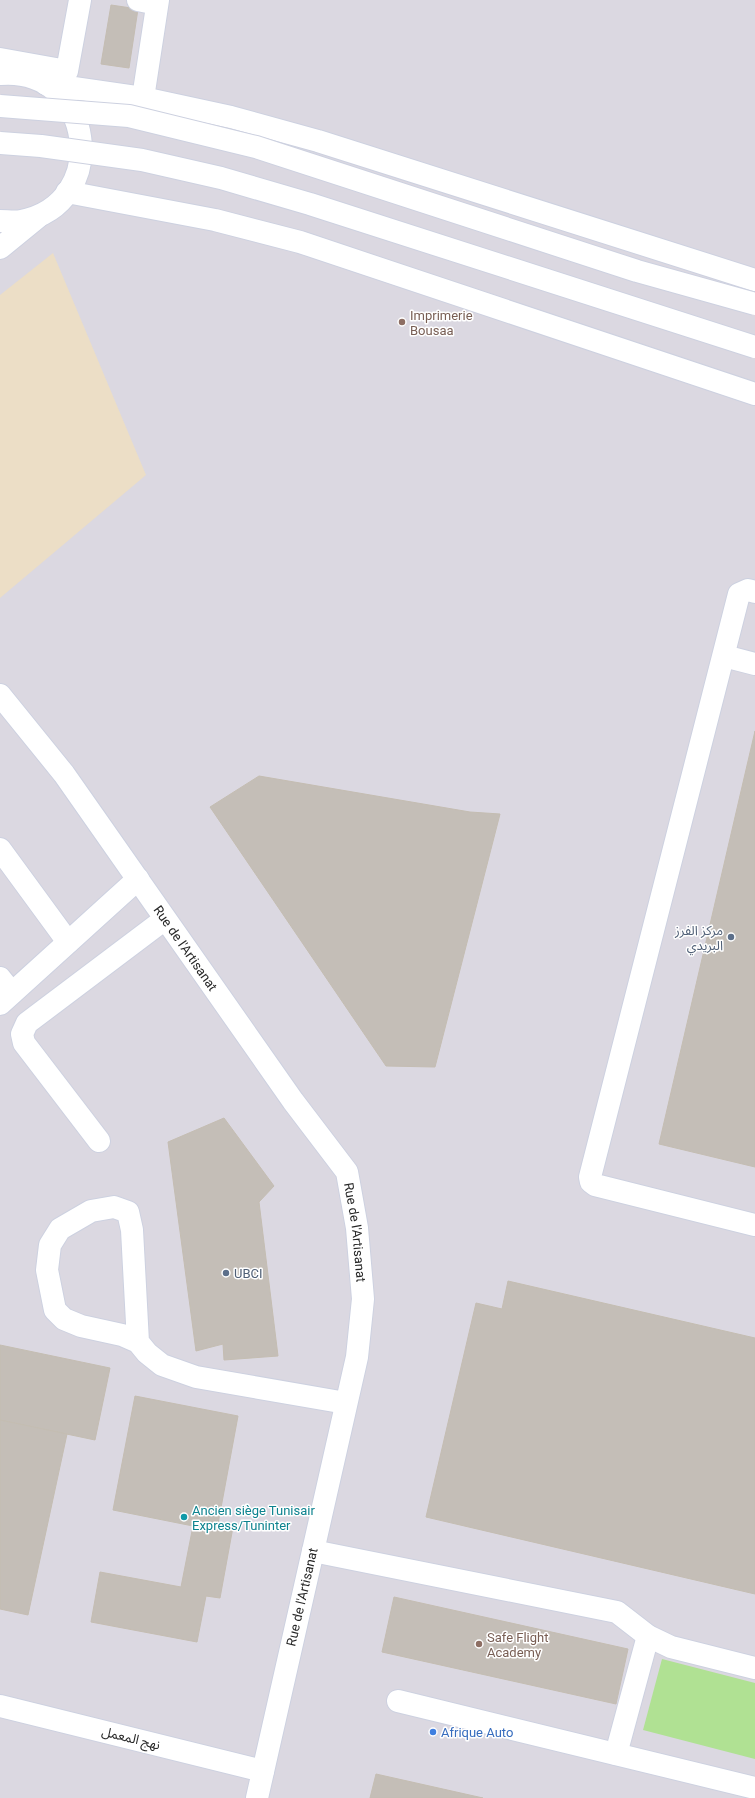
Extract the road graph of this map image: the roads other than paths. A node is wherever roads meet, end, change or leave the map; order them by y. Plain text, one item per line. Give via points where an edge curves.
1 (80, 0) edge
2 (151, 1) edge
3 (0, 59) edge
4 (0, 74) edge
5 (46, 84) junction
6 (143, 98) junction
7 (0, 106) edge
8 (0, 143) edge
9 (67, 192) junction
10 (43, 213) junction
11 (0, 221) edge
12 (0, 248) edge
13 (755, 280) edge
14 (755, 304) edge
15 (755, 347) edge
16 (755, 394) edge
17 (755, 592) edge
18 (724, 656) junction
19 (755, 664) edge
20 (0, 695) edge
21 (0, 849) edge
22 (138, 879) junction
23 (165, 919) junction
24 (68, 942) junction
25 (4, 991) edge
26 (99, 1141) dead end
27 (755, 1225) edge
28 (138, 1342) junction
29 (346, 1403) junction
30 (313, 1550) junction
31 (648, 1636) junction
32 (755, 1668) edge
33 (398, 1701) dead end
34 (0, 1706) edge
35 (616, 1754) junction
36 (263, 1771) junction
37 (755, 1788) edge
38 (257, 1798) edge

1 - 3 street via 67,71
2 - 6 street
4 - 5 street via 29,76
5 - 6 street
5 - 9 street via 62,97 74,114 81,134 82,154 77,174
6 - 13 street via 231,117 318,141
7 - 14 street, bridge via 129,116 256,147 637,271
8 - 15 street, bridge via 142,160 221,178 310,204
9 - 10 street
9 - 16 street via 215,220 300,242
10 - 11 street via 21,221
10 - 12 street
17 - 18 street via 748,590 739,594
18 - 19 street
18 - 27 street via 590,1177 595,1185
20 - 22 street, Rue de l'Artisanat via 64,774
21 - 24 street
22 - 23 street, Rue de l'Artisanat
22 - 24 street
23 - 26 street via 27,1023 22,1034 24,1044
23 - 29 street, Rue de l'Artisanat via 293,1101 347,1172 358,1228 363,1299 357,1357
24 - 25 street
28 - 28 street via 81,1326 64,1319 55,1310 47,1270 50,1245 60,1229 91,1211 114,1207 128,1212 132,1230
28 - 29 street via 162,1365 196,1377
29 - 30 street, Rue de l'Artisanat
30 - 31 street via 617,1612
30 - 36 street, Rue de l'Artisanat
31 - 32 street via 671,1647
31 - 35 street
33 - 35 street
34 - 36 street, نهج المعمل
35 - 37 street
36 - 38 street, Rue de l'Artisanat

